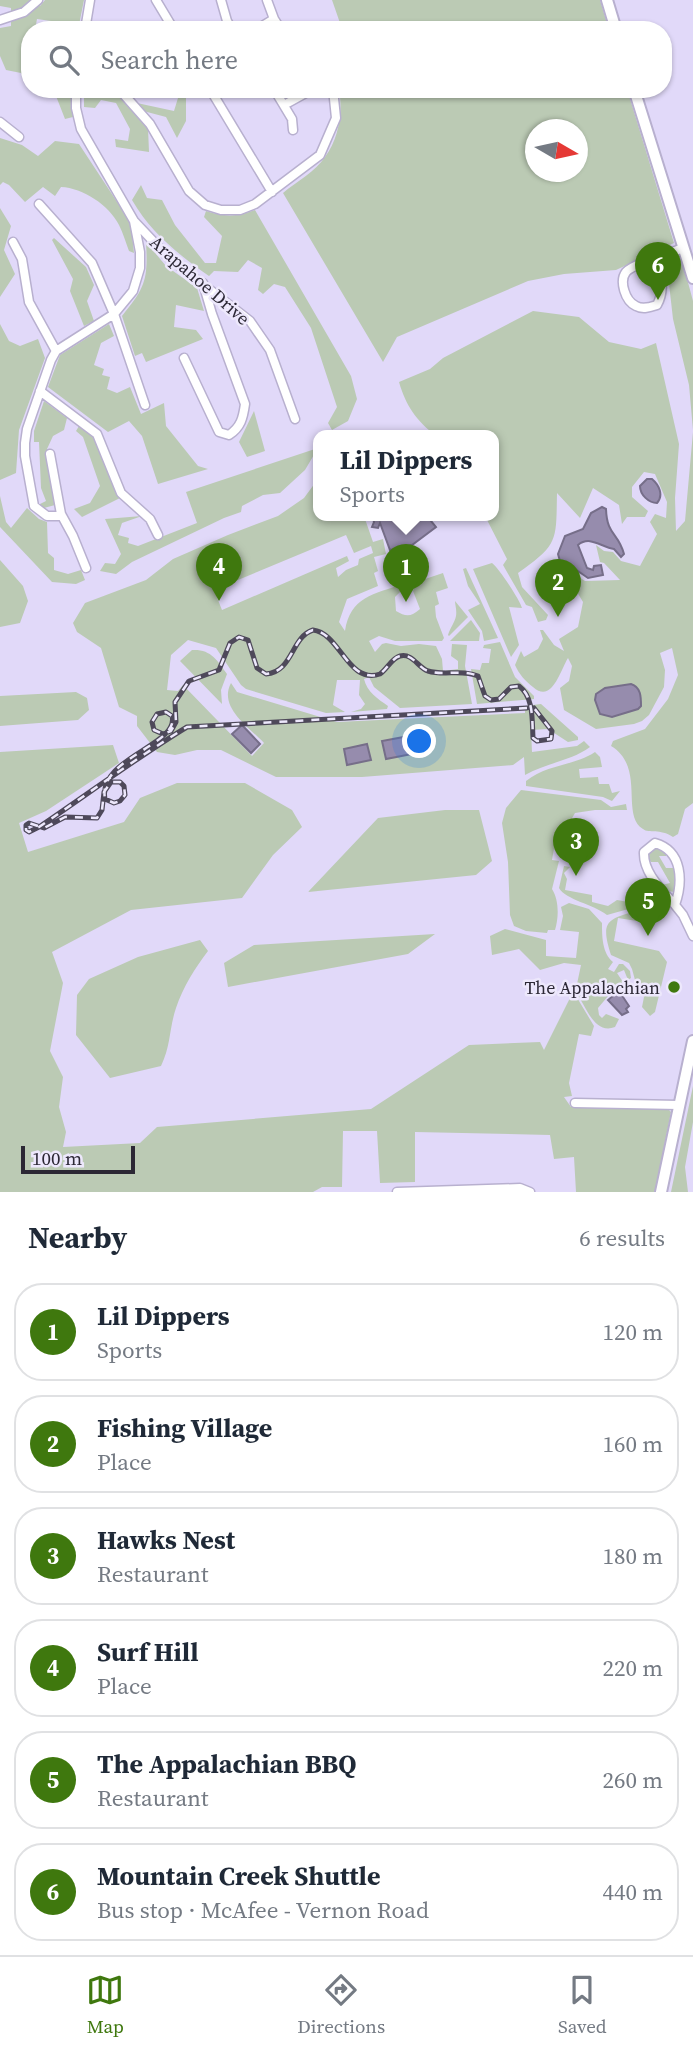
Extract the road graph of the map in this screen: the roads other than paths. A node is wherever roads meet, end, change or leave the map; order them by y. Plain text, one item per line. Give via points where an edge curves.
1 (38, 0) edge
2 (90, 0) edge
3 (156, 0) edge
4 (221, 0) edge
5 (267, 0) edge
6 (607, 0) edge
7 (274, 19) joint
8 (0, 20) edge
9 (86, 21) edge
10 (169, 21) edge
11 (227, 21) edge
12 (271, 21) edge
13 (613, 21) edge
14 (75, 98) edge
15 (127, 98) edge
16 (215, 98) edge
17 (280, 98) edge
18 (297, 98) edge
19 (334, 98) edge
20 (637, 98) edge
21 (284, 105) junction
22 (0, 122) edge
23 (293, 130) dead end
24 (19, 137) dead end
25 (272, 192) junction
26 (39, 204) dead end
27 (134, 221) junction
28 (13, 242) dead end
29 (683, 248) junction
30 (655, 260) junction
31 (693, 278) edge
32 (204, 283) junction
33 (114, 314) junction
34 (56, 351) junction
35 (184, 358) dead end
36 (40, 391) junction
37 (145, 405) dead end
38 (295, 419) dead end
39 (50, 454) dead end
40 (62, 516) junction
41 (158, 536) dead end
42 (86, 568) dead end
43 (675, 905) junction
44 (693, 936) edge
45 (693, 1041) edge
46 (575, 1103) dead end
47 (679, 1105) junction
48 (423, 1191) edge
49 (397, 1192) edge
50 (530, 1192) edge
51 (661, 1192) edge

1 - 8 street via 24,12
2 - 9 street
3 - 10 street
4 - 11 street
5 - 7 street
6 - 13 main road
7 - 12 street
14 - 27 street via 81,129
15 - 25 street via 150,124 189,191 205,205 240,210
16 - 25 street
17 - 21 street
18 - 21 street
19 - 25 street via 336,118 320,155
20 - 29 main road
21 - 23 street
22 - 24 street
26 - 33 street via 92,263
27 - 32 street, Arapahoe Drive via 169,258
27 - 33 street via 140,268 127,300
28 - 34 street via 22,259 29,302
29 - 30 street
29 - 31 main road
30 - 30 street via 626,273 624,291 635,306 650,308 662,297
32 - 35 street via 245,404 243,419 229,435 219,432
32 - 38 street, Arapahoe Drive via 250,321 270,349
33 - 34 street
33 - 37 street
34 - 36 street
36 - 40 street via 25,443 31,494 39,513
36 - 41 street via 97,434 121,493 150,519
39 - 40 street
40 - 42 street
43 - 43 street via 681,884 679,867 666,848 655,843 644,852 644,861
43 - 44 street
45 - 47 main road
46 - 47 street
47 - 51 main road
48 - 49 street
48 - 50 street via 520,1188

